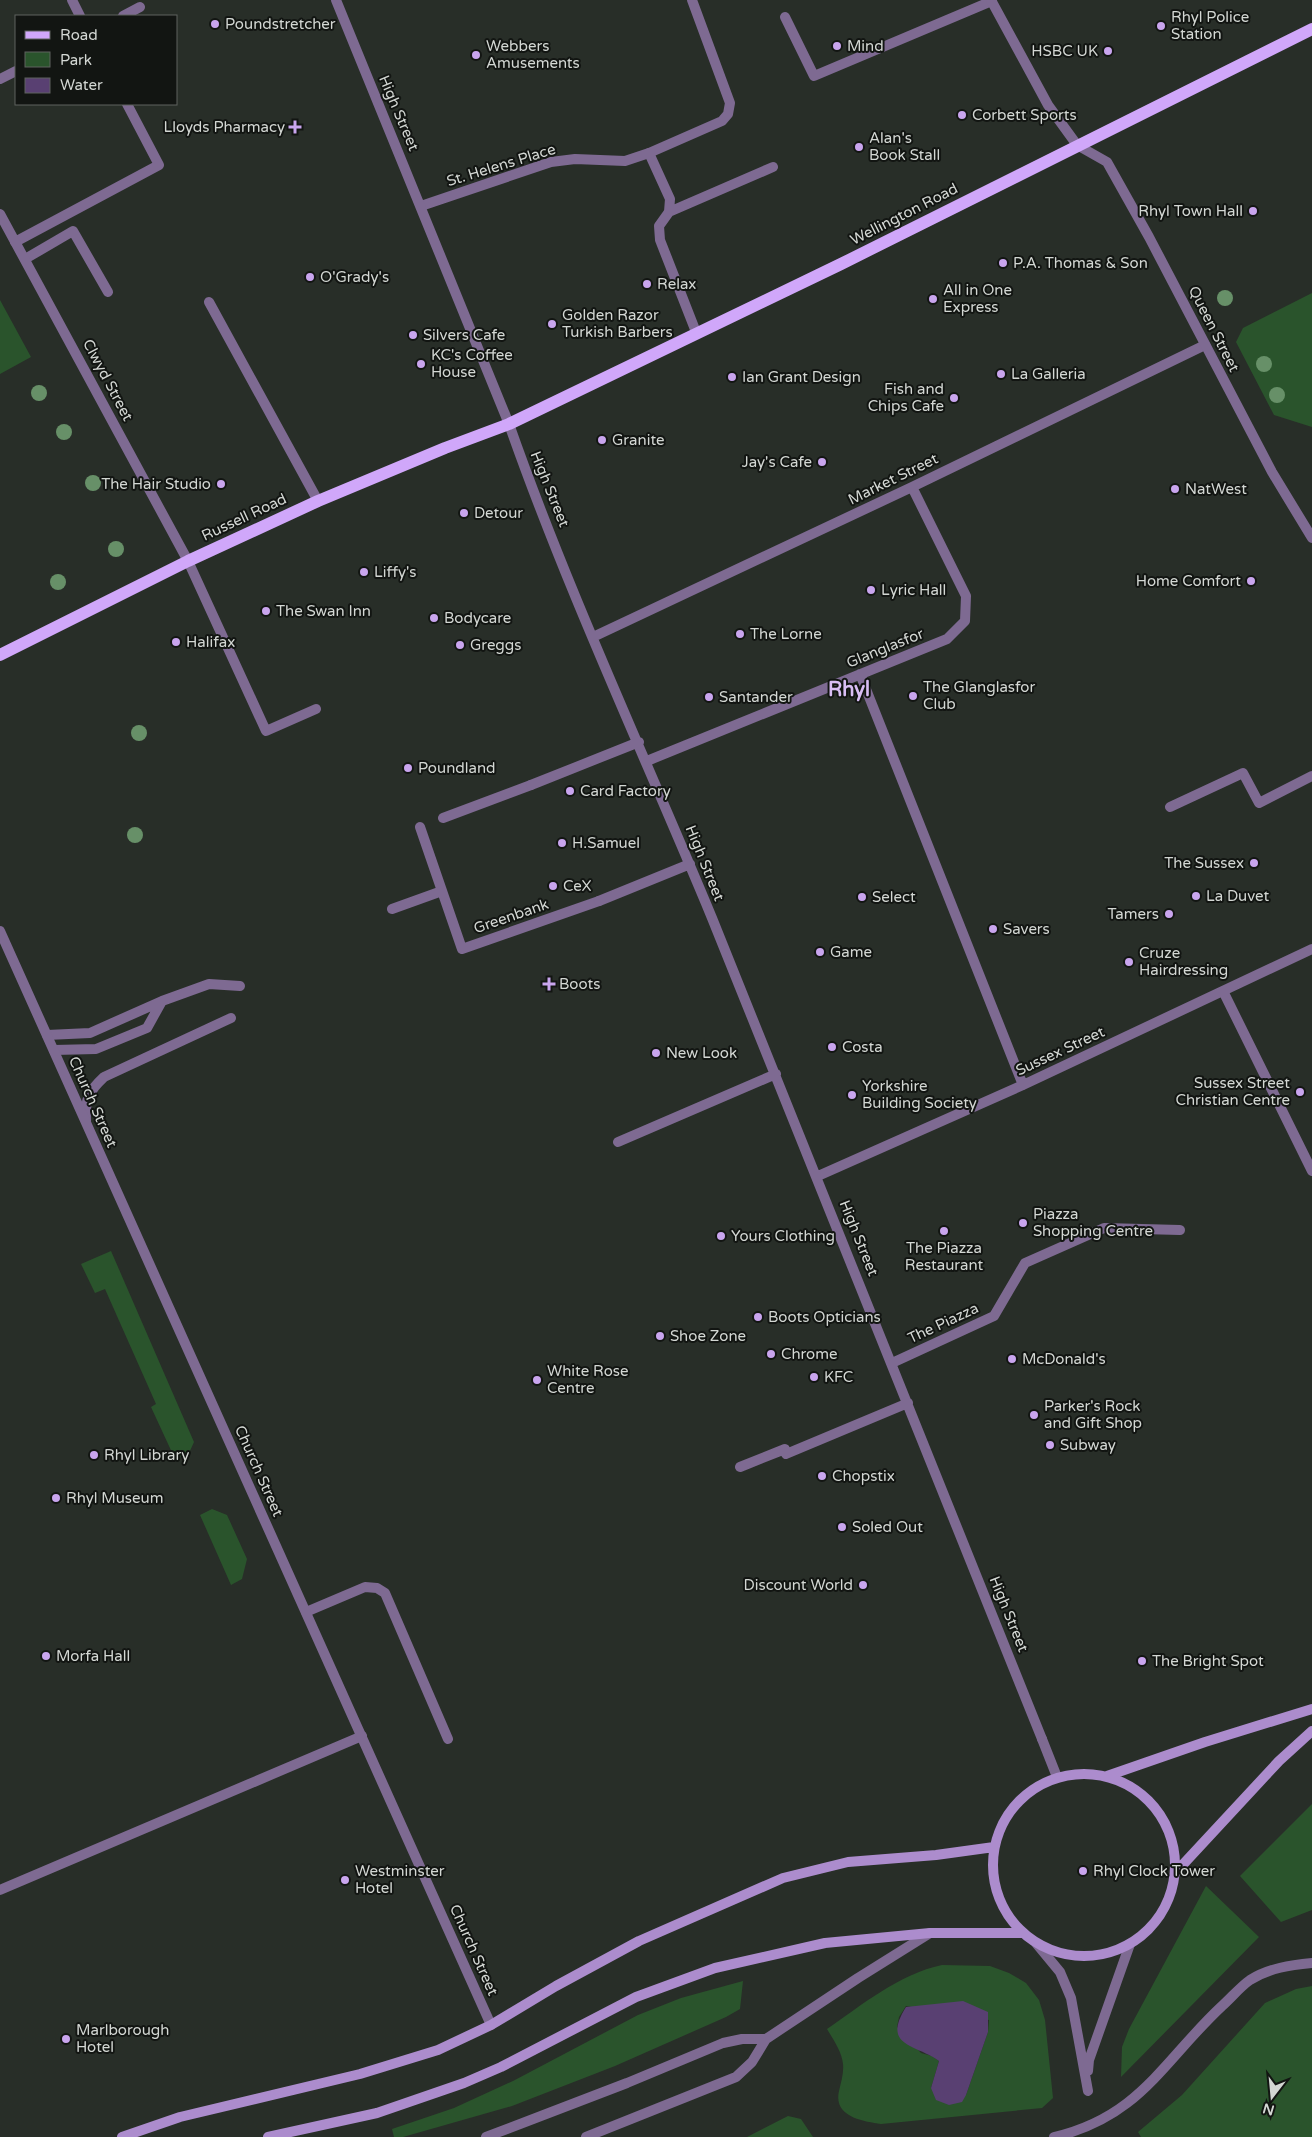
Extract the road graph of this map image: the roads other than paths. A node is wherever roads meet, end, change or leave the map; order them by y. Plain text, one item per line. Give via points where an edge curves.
1 (72, 0) edge
2 (336, 0) edge
3 (692, 0) edge
4 (992, 0) edge
5 (140, 7) dead end
6 (80, 15) edge
7 (125, 15) edge
8 (785, 17) dead end
9 (1312, 29) edge
10 (15, 72) edge
11 (0, 79) edge
12 (128, 105) edge
13 (1077, 145) junction
14 (649, 153) junction
15 (773, 167) dead end
16 (421, 206) junction
17 (669, 212) junction
18 (0, 214) edge
19 (15, 242) junction
20 (25, 259) junction
21 (108, 292) dead end
22 (209, 302) dead end
23 (696, 332) junction
24 (1205, 345) junction
25 (509, 424) junction
26 (912, 487) junction
27 (318, 501) junction
28 (1312, 538) edge
29 (188, 561) junction
30 (593, 637) junction
31 (0, 655) edge
32 (860, 674) junction
33 (316, 709) dead end
34 (639, 742) junction
35 (647, 762) junction
36 (1312, 776) edge
37 (1170, 807) dead end
38 (444, 818) dead end
39 (420, 826) dead end
40 (690, 864) junction
41 (442, 892) junction
42 (392, 909) dead end
43 (0, 930) edge
44 (1312, 949) edge
45 (240, 986) dead end
46 (1224, 991) junction
47 (162, 1001) junction
48 (231, 1018) dead end
49 (47, 1035) junction
50 (54, 1050) junction
51 (776, 1074) junction
52 (1023, 1085) junction
53 (86, 1122) junction
54 (618, 1142) dead end
55 (1312, 1171) edge
56 (818, 1176) junction
57 (1180, 1230) dead end
58 (892, 1363) junction
59 (908, 1403) junction
60 (740, 1467) dead end
61 (306, 1612) junction
62 (1312, 1709) edge
63 (1312, 1731) edge
64 (362, 1736) junction
65 (448, 1739) dead end
66 (1107, 1776) junction
67 (1057, 1777) junction
68 (994, 1847) junction
69 (1176, 1872) junction
70 (0, 1890) edge
71 (930, 1933) junction
72 (1023, 1933) junction
73 (1036, 1943) junction
74 (1130, 1944) junction
75 (1312, 1963) edge
76 (491, 2025) junction
77 (766, 2039) junction
78 (122, 2137) edge
79 (268, 2137) edge
80 (486, 2137) edge
81 (586, 2137) edge
82 (1054, 2137) edge

1 - 6 street
2 - 16 street, High Street
3 - 14 street, St. Helens Place via 730,108 722,120
4 - 8 street via 814,76
4 - 13 street via 1048,105
5 - 7 street
9 - 13 main road, Wellington Road
10 - 11 street
12 - 19 street via 159,165
13 - 23 main road, Wellington Road via 841,264
13 - 24 street, Queen Street via 1107,162
14 - 16 street, St. Helens Place via 625,161 575,159 552,162
14 - 17 street via 670,199
15 - 17 street
16 - 25 street, High Street
17 - 23 street via 659,226 660,240
18 - 19 street, Clwyd Street
19 - 20 street, Clwyd Street
20 - 21 street via 73,231
20 - 29 street, Clwyd Street
22 - 27 street
23 - 25 main road, Wellington Road
24 - 26 street, Market Street
24 - 28 street, Queen Street via 1272,472
25 - 27 main road, Russell Road
25 - 30 street, High Street
26 - 30 street, Market Street
26 - 32 street, Glanglasfor via 966,596 965,621 947,638
27 - 29 main road, Russell Road
29 - 31 main road, Russell Road
29 - 33 street, Clwyd Street via 266,731
30 - 34 street, High Street
32 - 35 street, Glanglasfor
32 - 52 street
34 - 35 street, High Street
34 - 38 street
35 - 40 street, High Street
36 - 37 street via 1260,803 1243,773
39 - 41 street, Greenbank
40 - 41 street, Greenbank via 599,901 462,949
40 - 51 street, High Street
41 - 42 street
43 - 49 street, Church Street
44 - 46 street, Sussex Street
45 - 47 street via 209,984
46 - 52 street, Sussex Street
46 - 55 street
47 - 49 street via 90,1033
47 - 50 street via 147,1028 96,1049
48 - 53 street via 104,1077 87,1097
49 - 50 street, Church Street
50 - 53 street, Church Street
51 - 54 street
51 - 56 street, High Street
52 - 56 street, Sussex Street
53 - 61 street, Church Street
56 - 58 street, High Street
57 - 58 street, The Piazza via 1104,1228 1025,1264 994,1316
58 - 59 street, High Street
59 - 60 street via 786,1454 785,1449
59 - 67 street, High Street
61 - 64 street, Church Street
61 - 65 street via 365,1587 385,1592
62 - 66 main road
63 - 69 main road via 1279,1761
64 - 70 street
64 - 76 street, Church Street
66 - 67 main road via 1082,1773
66 - 69 main road via 1136,1789 1159,1812 1173,1840
67 - 68 main road via 1035,1787 1016,1803 1002,1824
68 - 72 main road via 992,1870 997,1894
68 - 76 main road via 848,1862 783,1878 639,1941
69 - 74 main road via 1162,1914
71 - 72 main road
71 - 77 street
71 - 79 main road via 825,1943 715,1968 636,1997 501,2067 456,2086 376,2113
72 - 73 main road
73 - 74 main road via 1058,1952 1083,1956 1107,1954
73 - 74 street via 1060,1972 1071,1998 1088,2092 1089,2060
75 - 82 street via 1283,1966 1250,1980 1204,2023 1135,2099 1102,2120
76 - 78 main road via 438,2050 368,2072 180,2117
77 - 80 street via 723,2043 627,2084
77 - 81 street via 752,2062 736,2077

